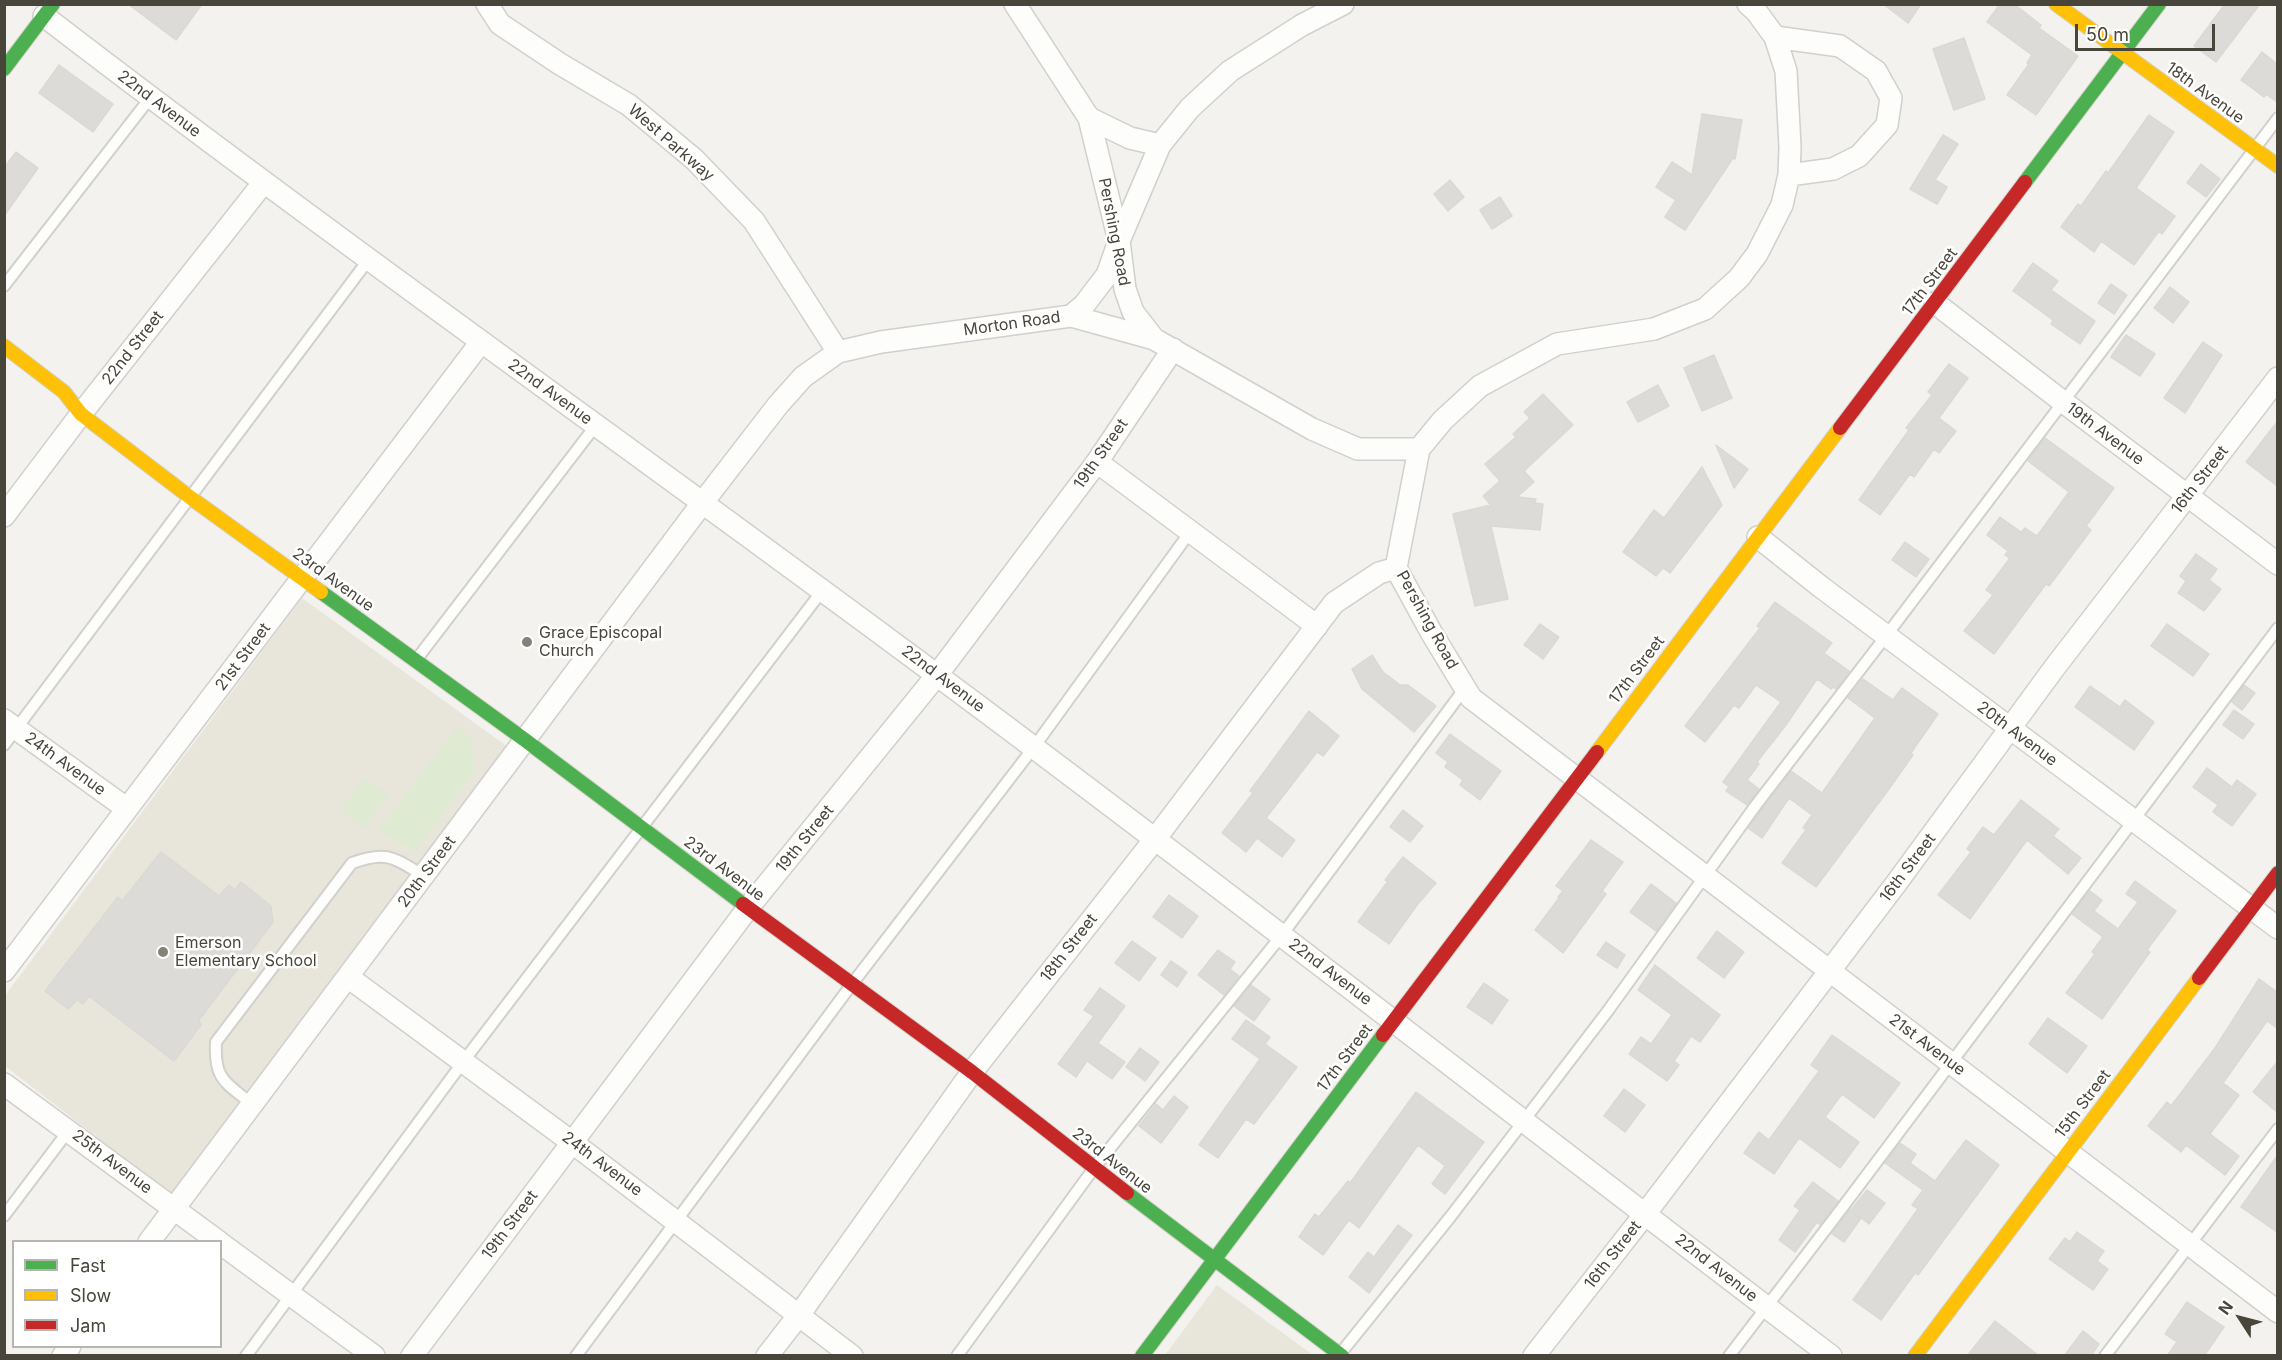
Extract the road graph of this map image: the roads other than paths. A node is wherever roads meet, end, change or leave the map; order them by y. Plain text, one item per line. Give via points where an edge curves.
1 (487, 4) edge
2 (1016, 4) edge
3 (1343, 4) edge
4 (1748, 4) edge
5 (2056, 4) edge
6 (2159, 4) edge
7 (49, 10) edge
8 (1775, 38) junction
9 (2122, 54) junction
10 (4, 69) edge
11 (150, 98) junction
12 (1089, 118) junction
13 (2277, 118) edge
14 (1160, 145) junction
15 (2254, 149) junction
16 (2277, 166) edge
17 (1789, 175) junction
18 (264, 182) junction
19 (1119, 241) junction
20 (369, 259) junction
21 (4, 285) edge
22 (1935, 303) junction
23 (1071, 316) junction
24 (1154, 339) junction
25 (481, 342) junction
26 (4, 346) edge
27 (1173, 349) junction
28 (838, 352) junction
29 (2277, 378) edge
30 (2062, 401) junction
31 (54, 405) dead end
32 (81, 414) junction
33 (596, 425) junction
34 (1419, 449) junction
35 (1097, 462) junction
36 (2187, 496) junction
37 (191, 498) junction
38 (704, 502) junction
39 (4, 516) edge
40 (1190, 532) junction
41 (1758, 537) junction
42 (2277, 564) edge
43 (1396, 568) junction
44 (303, 578) junction
45 (822, 591) junction
46 (1317, 626) junction
47 (2277, 628) edge
48 (1886, 636) junction
49 (416, 660) junction
50 (937, 675) junction
51 (1465, 688) junction
52 (2010, 729) junction
53 (9, 731) edge
54 (525, 740) junction
55 (1034, 747) junction
56 (1577, 778) junction
57 (126, 808) junction
58 (2133, 820) junction
59 (640, 827) junction
60 (1155, 839) junction
61 (2277, 873) edge
62 (424, 876) junction
63 (1706, 876) junction
64 (748, 908) junction
65 (2251, 908) junction
66 (2277, 928) edge
67 (1282, 935) junction
68 (4, 971) edge
69 (1830, 971) junction
70 (348, 977) junction
71 (852, 984) junction
72 (1394, 1021) junction
73 (463, 1062) junction
74 (1950, 1062) junction
75 (972, 1072) junction
76 (4, 1084) edge
77 (252, 1104) junction
78 (1524, 1120) junction
79 (2277, 1129) edge
80 (69, 1130) junction
81 (573, 1143) junction
82 (2068, 1152) junction
83 (1094, 1168) junction
84 (174, 1208) junction
85 (1646, 1214) junction
86 (4, 1216) edge
87 (675, 1220) junction
88 (150, 1240) edge
89 (217, 1240) edge
90 (222, 1243) edge
91 (2189, 1245) junction
92 (1215, 1260) junction
93 (291, 1295) junction
94 (1766, 1306) junction
95 (2277, 1312) edge
96 (799, 1315) junction
97 (1341, 1355) edge
98 (246, 1356) edge
99 (374, 1356) edge
100 (412, 1356) edge
101 (576, 1356) edge
102 (767, 1356) edge
103 (852, 1356) edge
104 (957, 1356) edge
105 (1142, 1356) edge
106 (1534, 1356) edge
107 (1729, 1356) edge
108 (1831, 1356) edge
109 (1915, 1356) edge
110 (2105, 1356) edge

1 - 28 street, West Parkway via 500,24 629,105 694,159 754,221
2 - 12 street, Pershing Road
3 - 14 street, Morton Road via 1230,71 1190,108
4 - 8 street
5 - 9 main road, 18th Avenue
6 - 9 main road, 17th Street
7 - 10 main road
7 - 11 street, 22nd Avenue
8 - 17 street via 1786,71
8 - 17 street via 1840,46 1876,71 1891,98 1887,125 1859,156 1833,169
9 - 15 main road, 18th Avenue
9 - 22 main road, 17th Street
11 - 18 street, 22nd Avenue
11 - 21 lane
12 - 14 street via 1130,138
12 - 19 street, Pershing Road
13 - 15 lane
14 - 19 street, Morton Road
15 - 16 main road, 18th Avenue
15 - 30 lane
17 - 34 street via 1782,205 1757,254 1739,278 1705,309 1654,329 1557,344 1480,386
18 - 20 street, 22nd Avenue
18 - 32 street, 22nd Street
19 - 23 street, Morton Road via 1107,275
19 - 24 street, Pershing Road via 1125,289 1133,312
20 - 25 street, 22nd Avenue
20 - 37 lane
22 - 30 street, 19th Avenue
22 - 41 main road, 17th Street
23 - 24 street, Pershing Road
23 - 28 street, Morton Road via 881,342
24 - 27 street, Pershing Road
25 - 33 street, 22nd Avenue
25 - 44 street, 21st Street
26 - 32 main road, 23rd Avenue via 64,392
27 - 34 street, Pershing Road via 1312,429 1358,448
27 - 35 street, 19th Street
28 - 38 street, Morton Road via 803,377
29 - 36 street, 16th Street
30 - 36 street, 19th Avenue
30 - 48 lane
31 - 32 main road, 23rd Avenue
32 - 37 main road, 23rd Avenue
32 - 39 street, 22nd Street
33 - 38 street, 22nd Avenue
33 - 49 lane
34 - 43 street, Pershing Road
35 - 40 street
35 - 50 street, 19th Street
36 - 42 street, 19th Avenue
36 - 52 street, 16th Street
37 - 44 main road, 23rd Avenue
37 - 53 lane
38 - 45 street, 22nd Avenue
38 - 54 street, 20th Street
40 - 46 street
40 - 55 lane
41 - 48 street, 20th Avenue
41 - 56 main road, 17th Street
43 - 46 street, 18th Street via 1378,573 1334,603
43 - 51 street, Pershing Road
44 - 49 main road, 23rd Avenue
44 - 57 street, 21st Street
45 - 50 street, 22nd Avenue
45 - 59 lane
46 - 60 street, 18th Street
47 - 58 lane
48 - 52 street, 20th Avenue
48 - 63 lane
49 - 54 main road, 23rd Avenue
50 - 55 street, 22nd Avenue
50 - 64 street, 19th Street
51 - 56 street, Pershing Road via 1472,698
51 - 67 lane
52 - 58 street, 20th Avenue
52 - 69 street, 16th Street
53 - 57 street, 24th Avenue
54 - 59 main road, 23rd Avenue
54 - 62 street, 20th Street
55 - 60 street, 22nd Avenue
55 - 71 lane
56 - 63 street, 21st Avenue
56 - 72 main road, 17th Street
57 - 68 street, 21st Street
58 - 65 street, 20th Avenue
58 - 74 lane
59 - 64 main road, 23rd Avenue
59 - 73 lane
60 - 67 street, 22nd Avenue
60 - 75 street, 18th Street
61 - 65 main road, 15th Street
62 - 70 street, 20th Street
62 - 77 lane via 397,860 373,855 352,862 216,1042 215,1062 223,1079
63 - 69 street, 21st Avenue
63 - 78 lane
64 - 71 main road, 23rd Avenue
64 - 81 street, 19th Street
65 - 66 street, 20th Avenue
65 - 82 main road, 15th Street
67 - 72 street, 22nd Avenue
67 - 83 lane
69 - 74 street, 21st Avenue
69 - 85 street, 16th Street
70 - 73 street, 24th Avenue
70 - 77 street, 20th Street
71 - 75 main road, 23rd Avenue
71 - 87 lane
72 - 78 street, 22nd Avenue
72 - 92 main road, 17th Street
73 - 81 street, 24th Avenue
73 - 93 lane
74 - 82 street, 21st Avenue
74 - 94 lane
75 - 83 main road, 23rd Avenue
75 - 96 street, 18th Street
76 - 80 street, 25th Avenue
77 - 84 street, 20th Street
78 - 85 street, 22nd Avenue
78 - 97 lane
79 - 91 lane
80 - 84 street, 25th Avenue
80 - 86 lane
81 - 87 street, 24th Avenue
81 - 100 street, 19th Street
82 - 91 street, 21st Avenue
82 - 109 main road, 15th Street
83 - 92 main road, 23rd Avenue
83 - 104 lane
84 - 88 street, 20th Street
84 - 89 street, 25th Avenue
85 - 94 street, 22nd Avenue
85 - 106 street, 16th Street
87 - 96 street, 24th Avenue
87 - 101 lane
90 - 93 street, 25th Avenue
91 - 95 street, 21st Avenue
91 - 110 lane
92 - 97 main road, 23rd Avenue
92 - 105 main road, 17th Street
93 - 98 lane
93 - 99 street, 25th Avenue
94 - 107 lane
94 - 108 street, 22nd Avenue
96 - 102 street, 18th Street
96 - 103 street, 24th Avenue

